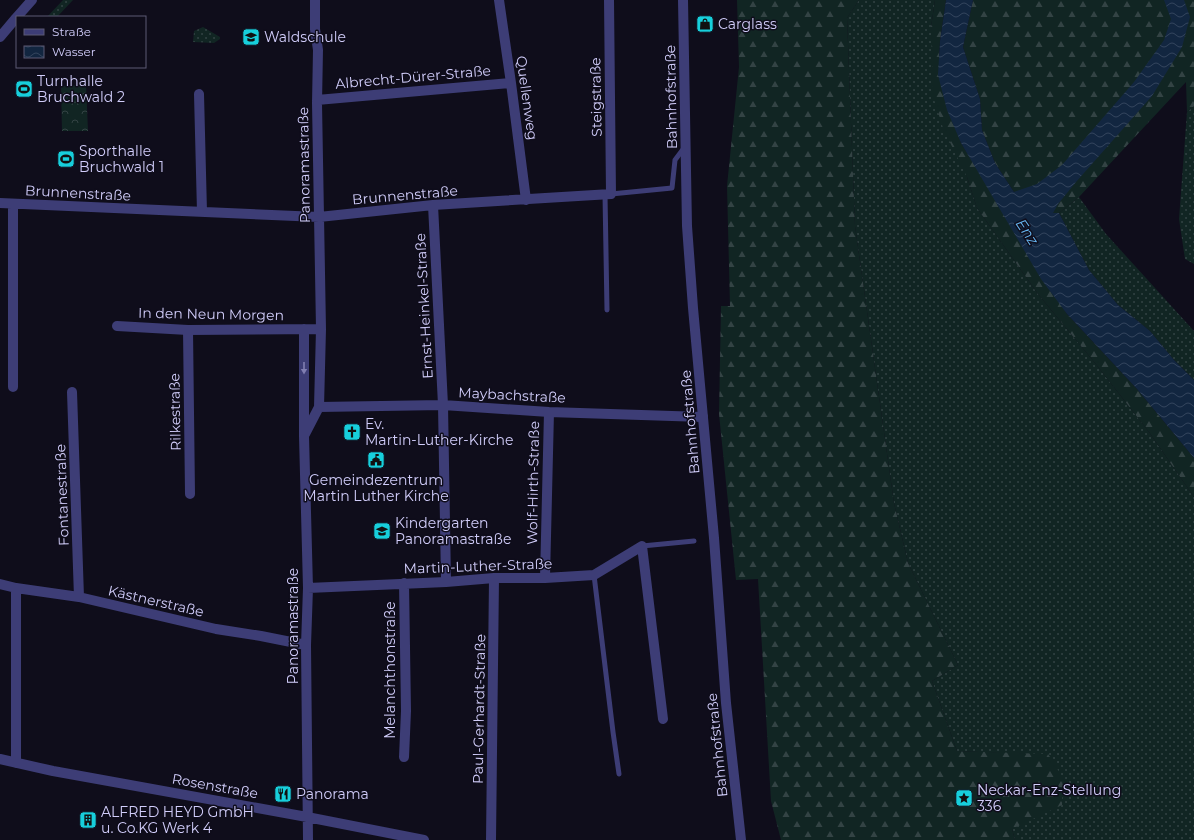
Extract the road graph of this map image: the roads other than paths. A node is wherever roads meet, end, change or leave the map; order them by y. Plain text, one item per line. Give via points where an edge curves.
1 (32, 0) edge
2 (315, 0) edge
3 (499, 0) edge
4 (609, 0) edge
5 (683, 0) edge
6 (18, 16) edge
7 (16, 18) edge
8 (0, 37) edge
9 (511, 83) junction
10 (200, 94) dead end
11 (317, 100) junction
12 (686, 145) junction
13 (608, 195) junction
14 (526, 200) junction
15 (0, 203) edge
16 (13, 204) junction
17 (433, 205) junction
18 (202, 212) junction
19 (319, 217) junction
20 (607, 310) dead end
21 (117, 326) dead end
22 (304, 329) junction
23 (321, 329) junction
24 (188, 330) junction
25 (13, 387) dead end
26 (72, 392) dead end
27 (443, 405) junction
28 (319, 407) junction
29 (549, 412) junction
30 (703, 417) junction
31 (304, 436) junction
32 (190, 494) dead end
33 (694, 541) dead end
34 (642, 546) junction
35 (594, 575) junction
36 (494, 578) junction
37 (545, 578) junction
38 (446, 582) junction
39 (404, 583) junction
40 (0, 584) edge
41 (16, 588) junction
42 (308, 588) junction
43 (79, 597) junction
44 (306, 645) junction
45 (663, 719) dead end
46 (404, 757) dead end
47 (0, 759) edge
48 (16, 762) junction
49 (619, 774) dead end
50 (308, 816) junction
51 (308, 840) edge
52 (424, 840) edge
53 (491, 840) edge
54 (739, 840) edge

1 - 6 street
2 - 11 street, Panoramastraße
3 - 9 street, Quellenweg
4 - 13 street, Steigstraße
5 - 12 street, Bahnhofstraße
7 - 8 street
9 - 11 street, Albrecht-Dürer-Straße
9 - 14 street, Quellenweg
10 - 18 street
11 - 19 street, Panoramastraße
12 - 13 lane via 675,160 672,188
12 - 30 street, Bahnhofstraße via 687,226
13 - 14 street, Brunnenstraße
13 - 20 lane
14 - 17 street, Brunnenstraße
15 - 16 street, Brunnenstraße
16 - 18 street, Brunnenstraße
16 - 25 street
17 - 19 street, Brunnenstraße
17 - 27 street, Ernst-Heinkel-Straße
18 - 19 street, Brunnenstraße
19 - 23 street, Panoramastraße
21 - 24 street, In den Neun Morgen
22 - 23 street
22 - 24 street, In den Neun Morgen
22 -> 31 street, Panoramastraße
23 - 28 street, Panoramastraße
24 - 32 street, Rilkestraße
26 - 43 street, Fontanestraße
27 - 28 street, Maybachstraße
27 - 29 street, Maybachstraße
27 - 38 street, Ernst-Heinkel-Straße
28 - 31 street, Panoramastraße
29 - 30 street, Maybachstraße
29 - 37 street, Wolf-Hirth-Straße
30 - 54 street, Bahnhofstraße
31 - 42 street, Panoramastraße
33 - 34 lane, Martin-Luther-Straße
34 - 35 street, Martin-Luther-Straße
34 - 45 street
35 - 37 street, Martin-Luther-Straße
35 - 49 lane
36 - 37 street, Martin-Luther-Straße
36 - 38 street, Martin-Luther-Straße
36 - 53 street, Paul-Gerhardt-Straße
38 - 39 street, Martin-Luther-Straße
39 - 42 street, Martin-Luther-Straße
39 - 46 street, Melanchthonstraße
40 - 41 street, Kästnerstraße
41 - 43 street, Kästnerstraße
41 - 48 street
42 - 44 street, Panoramastraße
43 - 44 street, Kästnerstraße via 216,629
44 - 50 street, Panoramastraße
47 - 48 street, Rosenstraße
48 - 50 street, Rosenstraße via 53,771
50 - 51 street, Panoramastraße
50 - 52 street, Rosenstraße

